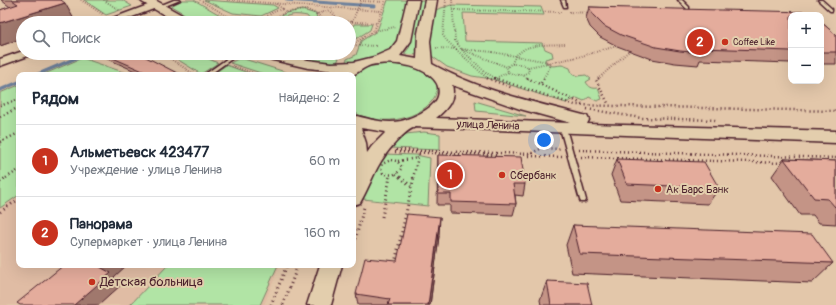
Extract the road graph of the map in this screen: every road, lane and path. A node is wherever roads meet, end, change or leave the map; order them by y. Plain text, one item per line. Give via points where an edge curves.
1 (81, 0) edge
2 (104, 0) edge
3 (178, 0) edge
4 (200, 0) edge
5 (227, 0) edge
6 (413, 0) edge
7 (431, 0) edge
8 (446, 0) edge
9 (452, 0) edge
10 (563, 0) edge
11 (680, 0) edge
12 (820, 0) edge
13 (385, 1) edge
14 (154, 4) edge
15 (276, 4) junction
16 (565, 6) dead end
17 (334, 8) junction
18 (688, 8) edge
19 (283, 9) junction
20 (357, 9) junction
21 (328, 10) junction
22 (453, 10) junction
23 (831, 10) dead end
24 (121, 11) dead end
25 (382, 11) junction
26 (286, 12) junction
27 (596, 13) edge
28 (318, 14) joint
29 (103, 16) edge
30 (120, 16) edge
31 (175, 16) edge
32 (226, 16) edge
33 (268, 16) edge
34 (279, 16) edge
35 (334, 16) edge
36 (354, 16) edge
37 (356, 22) edge
38 (377, 23) junction
39 (356, 42) edge
40 (564, 44) dead end
41 (356, 45) edge
42 (378, 46) dead end
43 (617, 46) dead end
44 (433, 48) dead end
45 (457, 49) junction
46 (461, 49) junction
47 (629, 51) dead end
48 (516, 56) junction
49 (16, 57) edge
50 (172, 60) edge
51 (228, 60) edge
52 (273, 60) edge
53 (291, 60) edge
54 (0, 63) edge
55 (365, 63) junction
56 (550, 63) junction
57 (512, 64) junction
58 (507, 67) junction
59 (528, 68) junction
60 (431, 69) junction
61 (190, 72) edge
62 (210, 72) edge
63 (305, 72) edge
64 (347, 72) edge
65 (508, 72) junction
66 (523, 76) junction
67 (495, 78) junction
68 (541, 83) junction
69 (16, 99) edge
70 (582, 104) junction
71 (609, 105) junction
72 (0, 106) edge
73 (16, 109) edge
74 (836, 111) edge
75 (0, 117) edge
76 (719, 120) dead end
77 (356, 121) edge
78 (408, 124) junction
79 (563, 128) junction
80 (635, 131) junction
81 (16, 134) edge
82 (356, 135) edge
83 (836, 137) edge
84 (0, 142) edge
85 (569, 150) junction
86 (419, 153) junction
87 (571, 157) junction
88 (418, 158) junction
89 (836, 158) edge
90 (397, 161) junction
91 (789, 164) edge
92 (356, 167) edge
93 (16, 172) edge
94 (396, 174) junction
95 (390, 175) junction
96 (0, 182) edge
97 (412, 186) junction
98 (356, 191) edge
99 (583, 200) dead end
100 (16, 201) edge
101 (0, 212) edge
102 (382, 217) dead end
103 (286, 268) edge
104 (297, 268) edge
105 (330, 268) edge
106 (394, 268) edge
107 (271, 305) edge
108 (283, 305) edge
109 (319, 305) edge

1 - 29 path
2 - 24 path
3 - 14 lane
4 - 32 path
5 - 15 path
6 - 55 main road via 404,41 395,53
7 - 60 main road via 422,55
8 - 45 path via 443,35
9 - 22 path
10 - 16 lane
11 - 18 lane
12 - 23 lane
13 - 20 path via 361,1
13 - 25 path
14 - 30 street
14 - 31 main road
15 - 17 path
15 - 19 path
17 - 20 path
17 - 21 path
19 - 26 path
19 - 33 path
20 - 25 path
20 - 36 path
21 - 28 path
21 - 35 path
22 - 27 path
22 - 46 path via 455,40
25 - 38 path
26 - 28 path via 307,10
26 - 34 path
37 - 38 path
38 - 39 path via 374,31
40 - 48 path via 524,49
41 - 42 path
43 - 56 path
44 - 45 path
45 - 46 path
45 - 76 path via 488,79 566,105 641,118
46 - 48 path
46 - 58 path
46 - 67 path via 486,73
47 - 71 path via 596,80
48 - 56 path
48 - 57 path
49 - 54 street
50 - 61 path
51 - 62 lane
52 - 63 main road
53 - 55 main road via 313,65 345,67
55 - 60 main road, улица Ленина via 391,59 409,61
55 - 64 main road
56 - 59 path
56 - 68 path
57 - 58 path
57 - 59 path via 521,64
58 - 65 path
59 - 66 path via 529,72
60 - 78 main road via 444,81 447,92 444,102 437,111
60 - 80 main road, улица Ленина via 476,90 558,116
65 - 66 path
65 - 67 path
66 - 68 path
67 - 70 path via 575,105
68 - 70 path
69 - 72 path
70 - 71 path
71 - 74 path
73 - 75 path
77 - 78 main road, улица Ленина via 379,127
78 - 79 main road, улица Ленина
78 - 98 main road via 378,150
79 - 80 main road, улица Ленина
79 - 85 lane
80 - 83 main road, улица Ленина
81 - 84 path
82 - 92 main road via 359,149
85 - 86 path via 542,148 530,154 390,151
85 - 87 lane
85 - 89 path
86 - 87 path
86 - 88 path
87 - 91 path
87 - 99 lane
88 - 90 path
88 - 97 path
90 - 94 path via 402,167
90 - 95 path via 387,161 381,166 383,173
93 - 96 path
94 - 95 path
94 - 97 path
95 - 102 path
97 - 106 path
100 - 101 path
103 - 107 path
104 - 108 path
105 - 109 main road

